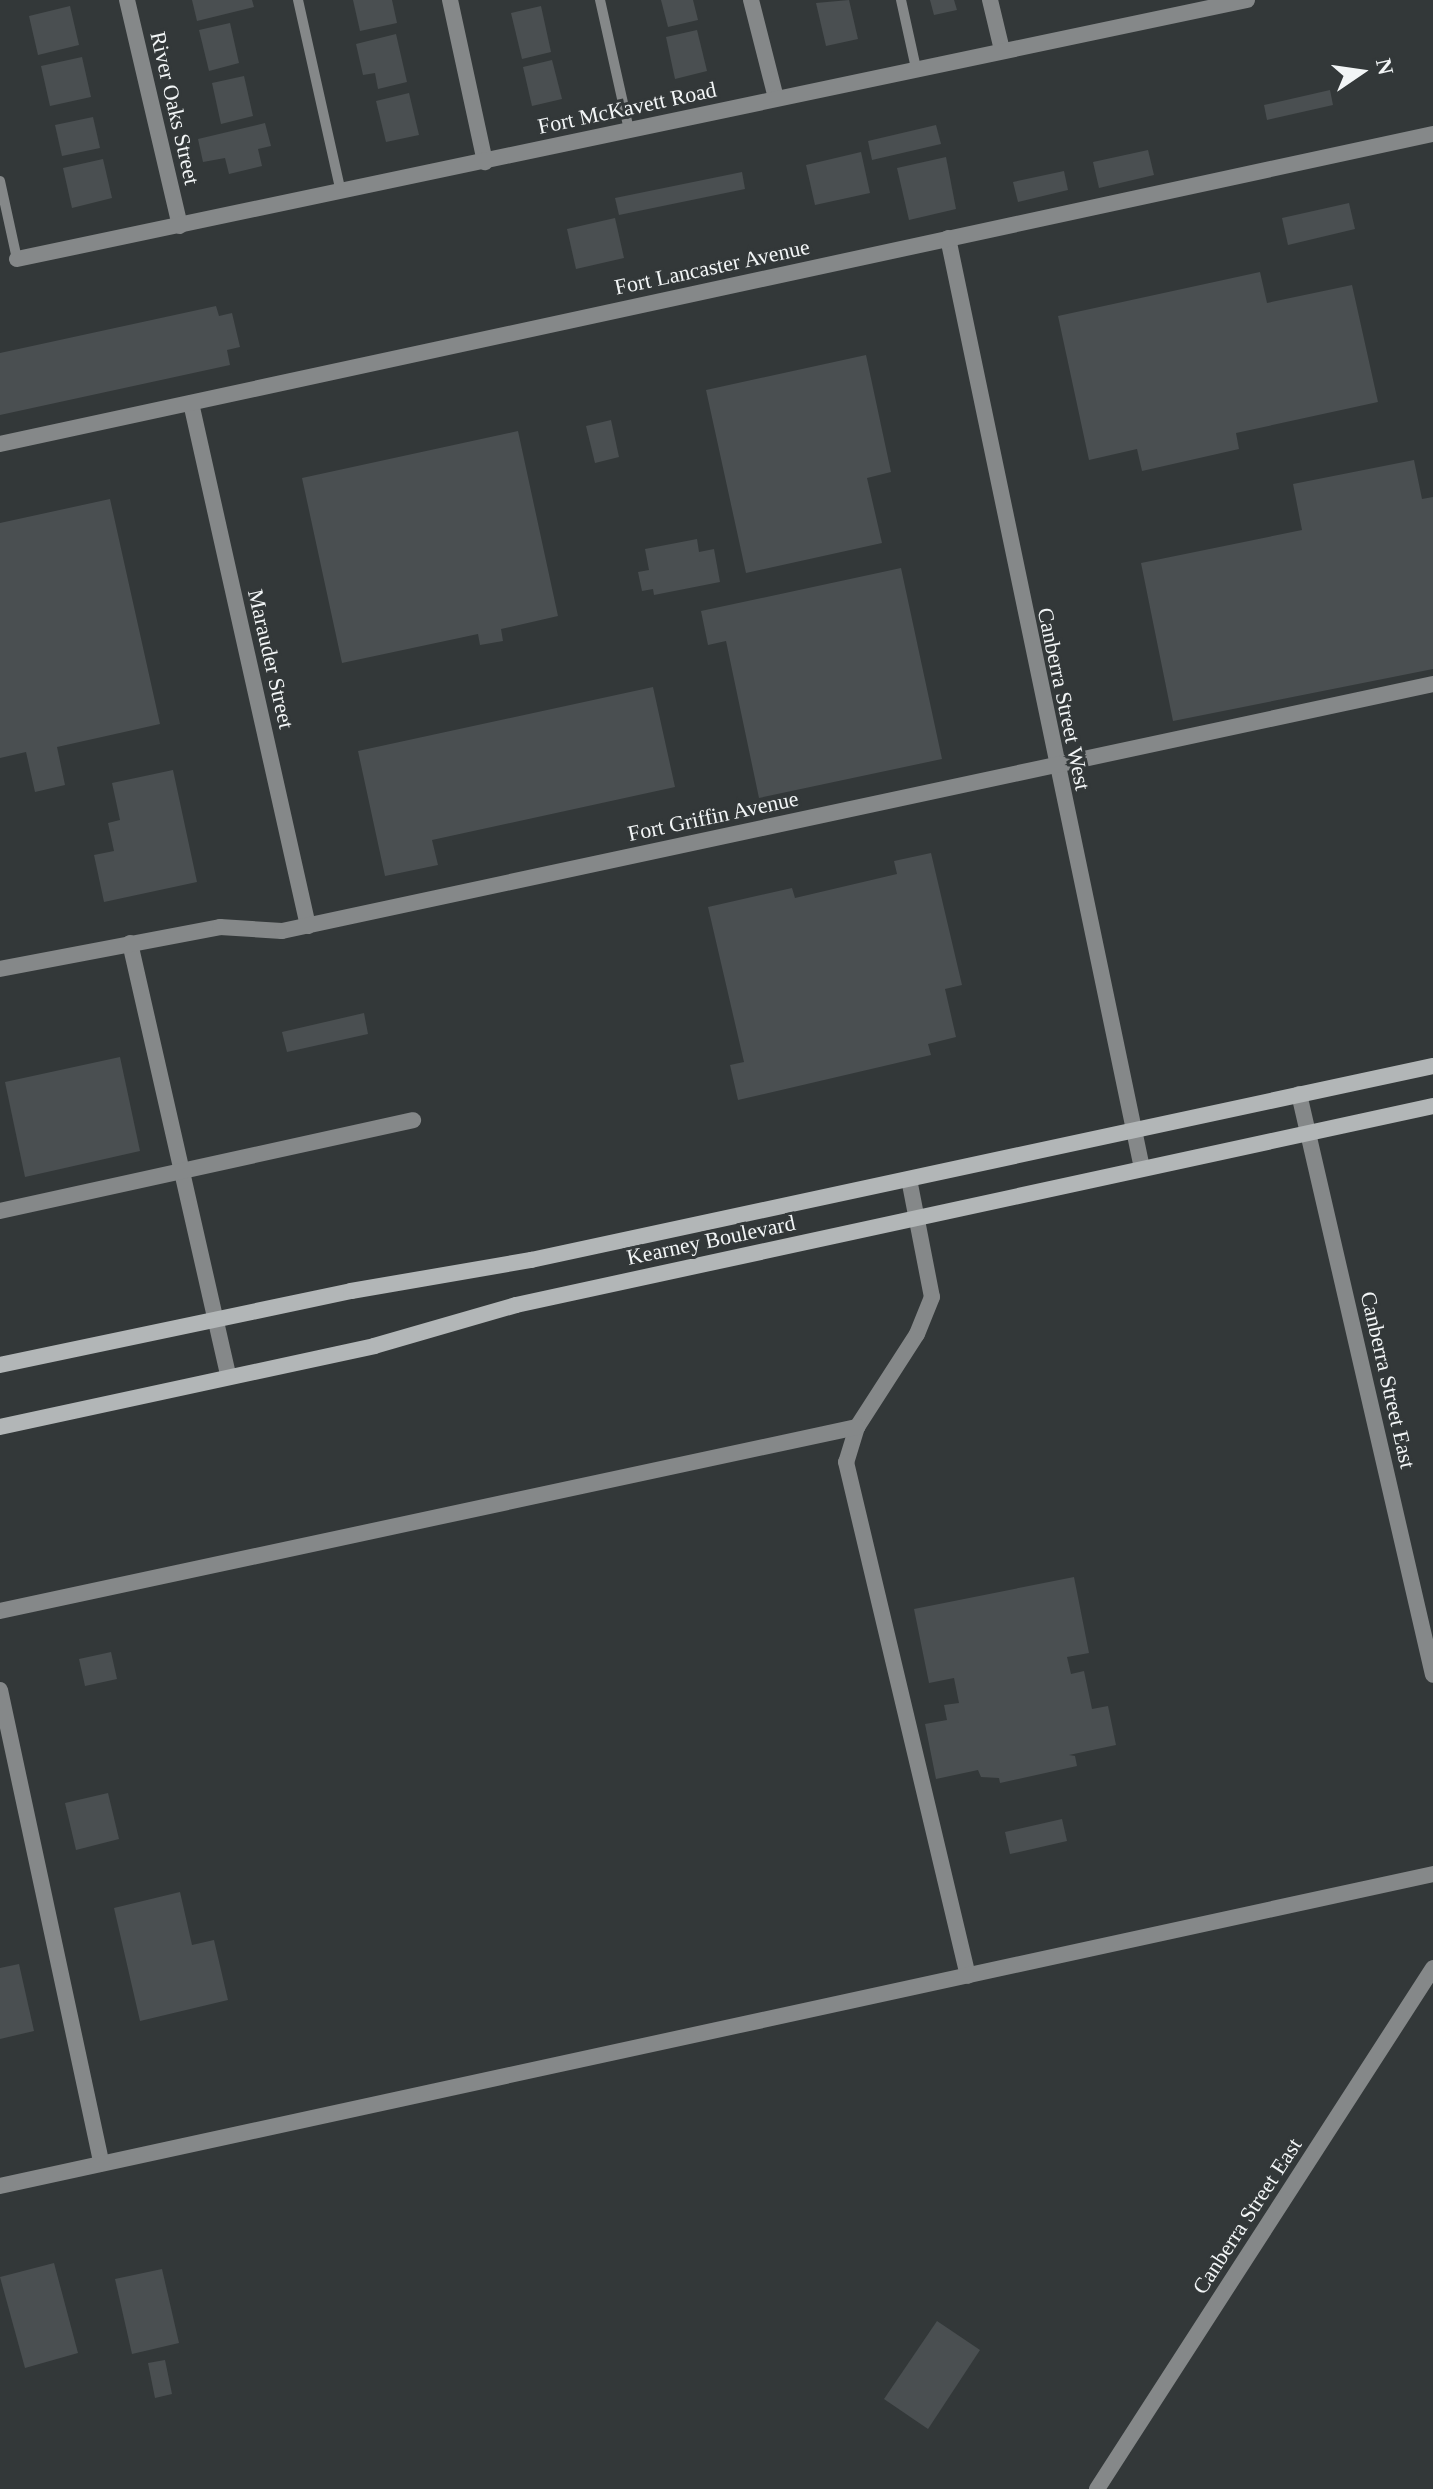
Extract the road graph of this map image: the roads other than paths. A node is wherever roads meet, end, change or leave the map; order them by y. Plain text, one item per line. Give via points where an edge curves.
1 (127, 0) edge
2 (298, 0) edge
3 (450, 0) edge
4 (600, 0) edge
5 (751, 0) edge
6 (901, 0) edge
7 (990, 0) edge
8 (1247, 0) edge
9 (1002, 50) junction
10 (916, 68) junction
11 (776, 98) junction
12 (629, 130) junction
13 (1433, 134) edge
14 (485, 162) junction
15 (0, 181) edge
16 (341, 192) junction
17 (180, 226) junction
18 (948, 238) junction
19 (17, 259) joint
20 (191, 403) junction
21 (0, 444) edge
22 (1433, 684) edge
23 (1055, 765) junction
24 (308, 926) junction
25 (130, 943) junction
26 (0, 969) edge
27 (1433, 1066) edge
28 (1299, 1094) junction
29 (1433, 1106) edge
30 (413, 1120) dead end
31 (1133, 1129) junction
32 (1308, 1132) junction
33 (1142, 1168) junction
34 (182, 1171) junction
35 (909, 1179) junction
36 (0, 1211) edge
37 (917, 1218) junction
38 (215, 1319) junction
39 (0, 1365) edge
40 (228, 1376) junction
41 (0, 1427) edge
42 (857, 1427) junction
43 (0, 1611) edge
44 (1433, 1675) edge
45 (0, 1690) edge
46 (1433, 1874) edge
47 (1433, 1968) edge
48 (968, 1976) junction
49 (101, 2163) junction
50 (0, 2186) edge
51 (1097, 2489) edge

1 - 17 street, River Oaks Street
2 - 16 lane
3 - 14 street
4 - 12 lane
5 - 11 street
6 - 10 lane
7 - 9 street
8 - 9 street, Fort McKavett Road
9 - 10 street, Fort McKavett Road
10 - 11 street, Fort McKavett Road
11 - 12 street, Fort McKavett Road
12 - 14 street, Fort McKavett Road
13 - 18 street, Fort Lancaster Avenue
14 - 16 street, Fort McKavett Road
15 - 19 lane
16 - 17 street, Fort McKavett Road
17 - 19 street, Fort McKavett Road
18 - 20 street, Fort Lancaster Avenue
18 - 23 street, Canberra Street West
20 - 21 street, Fort Lancaster Avenue
20 - 24 street, Marauder Street
22 - 23 street, Fort Griffin Avenue
23 - 24 street, Fort Griffin Avenue
23 - 31 street, Canberra Street West
24 - 25 street, Fort Griffin Avenue via 282,931 220,927
25 - 26 street, Fort Griffin Avenue
25 - 34 street
27 - 28 street, Kearney Boulevard
28 - 31 street, Kearney Boulevard
28 - 32 street, Canberra Street East
29 - 32 street, Kearney Boulevard
30 - 34 street
31 - 33 street, Canberra Street West
31 - 35 street, Kearney Boulevard
32 - 33 street, Kearney Boulevard
32 - 44 street, Canberra Street East
33 - 37 street, Kearney Boulevard
34 - 36 street
34 - 38 street
35 - 37 street
35 - 38 street, Kearney Boulevard via 531,1260
37 - 40 street, Kearney Boulevard via 516,1305 374,1346
37 - 42 street via 930,1278 928,1313
38 - 39 street, Kearney Boulevard
38 - 40 street
40 - 41 street, Kearney Boulevard
42 - 43 street
42 - 48 street via 846,1462 848,1482
45 - 49 street
46 - 48 street
47 - 51 street, Canberra Street East
48 - 49 street
49 - 50 street

